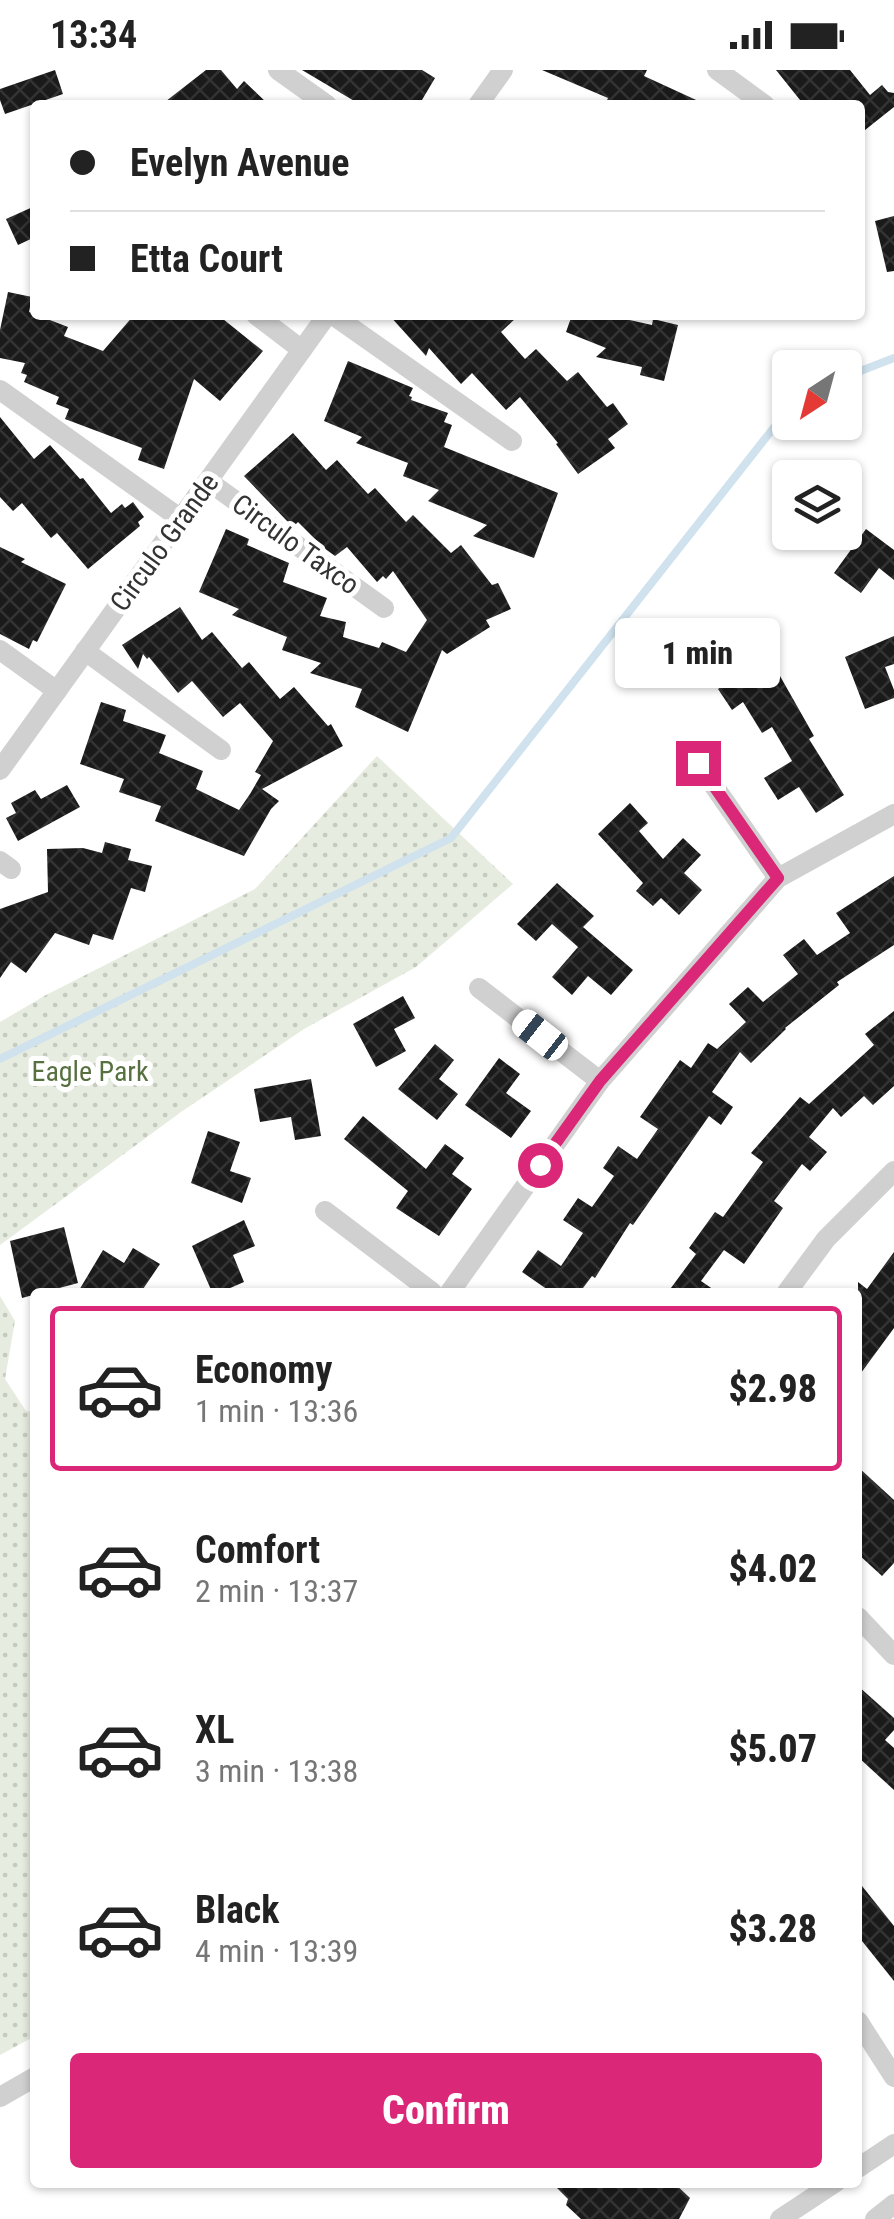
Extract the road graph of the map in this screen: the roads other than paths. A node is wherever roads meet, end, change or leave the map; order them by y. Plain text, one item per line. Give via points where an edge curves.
1 (278, 70) edge
2 (718, 70) edge
3 (494, 73) edge
4 (320, 100) edge
5 (480, 100) edge
6 (759, 100) edge
7 (263, 320) edge
8 (326, 320) edge
9 (337, 320) edge
10 (302, 350) junction
11 (0, 390) edge
12 (512, 441) dead end
13 (208, 481) junction
14 (181, 518) junction
15 (384, 608) dead end
16 (0, 650) edge
17 (85, 652) junction
18 (57, 691) junction
19 (221, 750) dead end
20 (698, 763) dead end
21 (0, 770) edge
22 (894, 814) edge
23 (778, 878) junction
24 (479, 988) dead end
25 (600, 1081) junction
26 (894, 1171) edge
27 (325, 1211) dead end
28 (427, 1288) edge
29 (453, 1288) edge
30 (790, 1288) edge
31 (862, 1621) edge
32 (894, 1655) edge
33 (862, 2027) edge
34 (894, 2077) edge
35 (30, 2079) edge
36 (0, 2097) edge
37 (894, 2144) edge
38 (862, 2165) edge
39 (827, 2188) edge
40 (894, 2204) edge
41 (780, 2219) edge
42 (875, 2219) edge

1 - 4 street
2 - 6 street
3 - 5 street
7 - 10 street
8 - 10 street, Circulo Grande
9 - 12 street
10 - 13 street, Circulo Grande
11 - 14 street
13 - 14 street, Circulo Grande
13 - 15 street, Circulo Taxco
14 - 17 street, Circulo Grande
16 - 18 street
17 - 18 street, Circulo Grande
17 - 19 street
18 - 21 street, Circulo Grande
20 - 23 street
22 - 23 street
23 - 25 street
24 - 25 street
25 - 29 street
26 - 30 street via 826,1239
27 - 28 street
31 - 32 street
33 - 34 street
35 - 36 street
37 - 38 street
39 - 41 street
40 - 42 street

